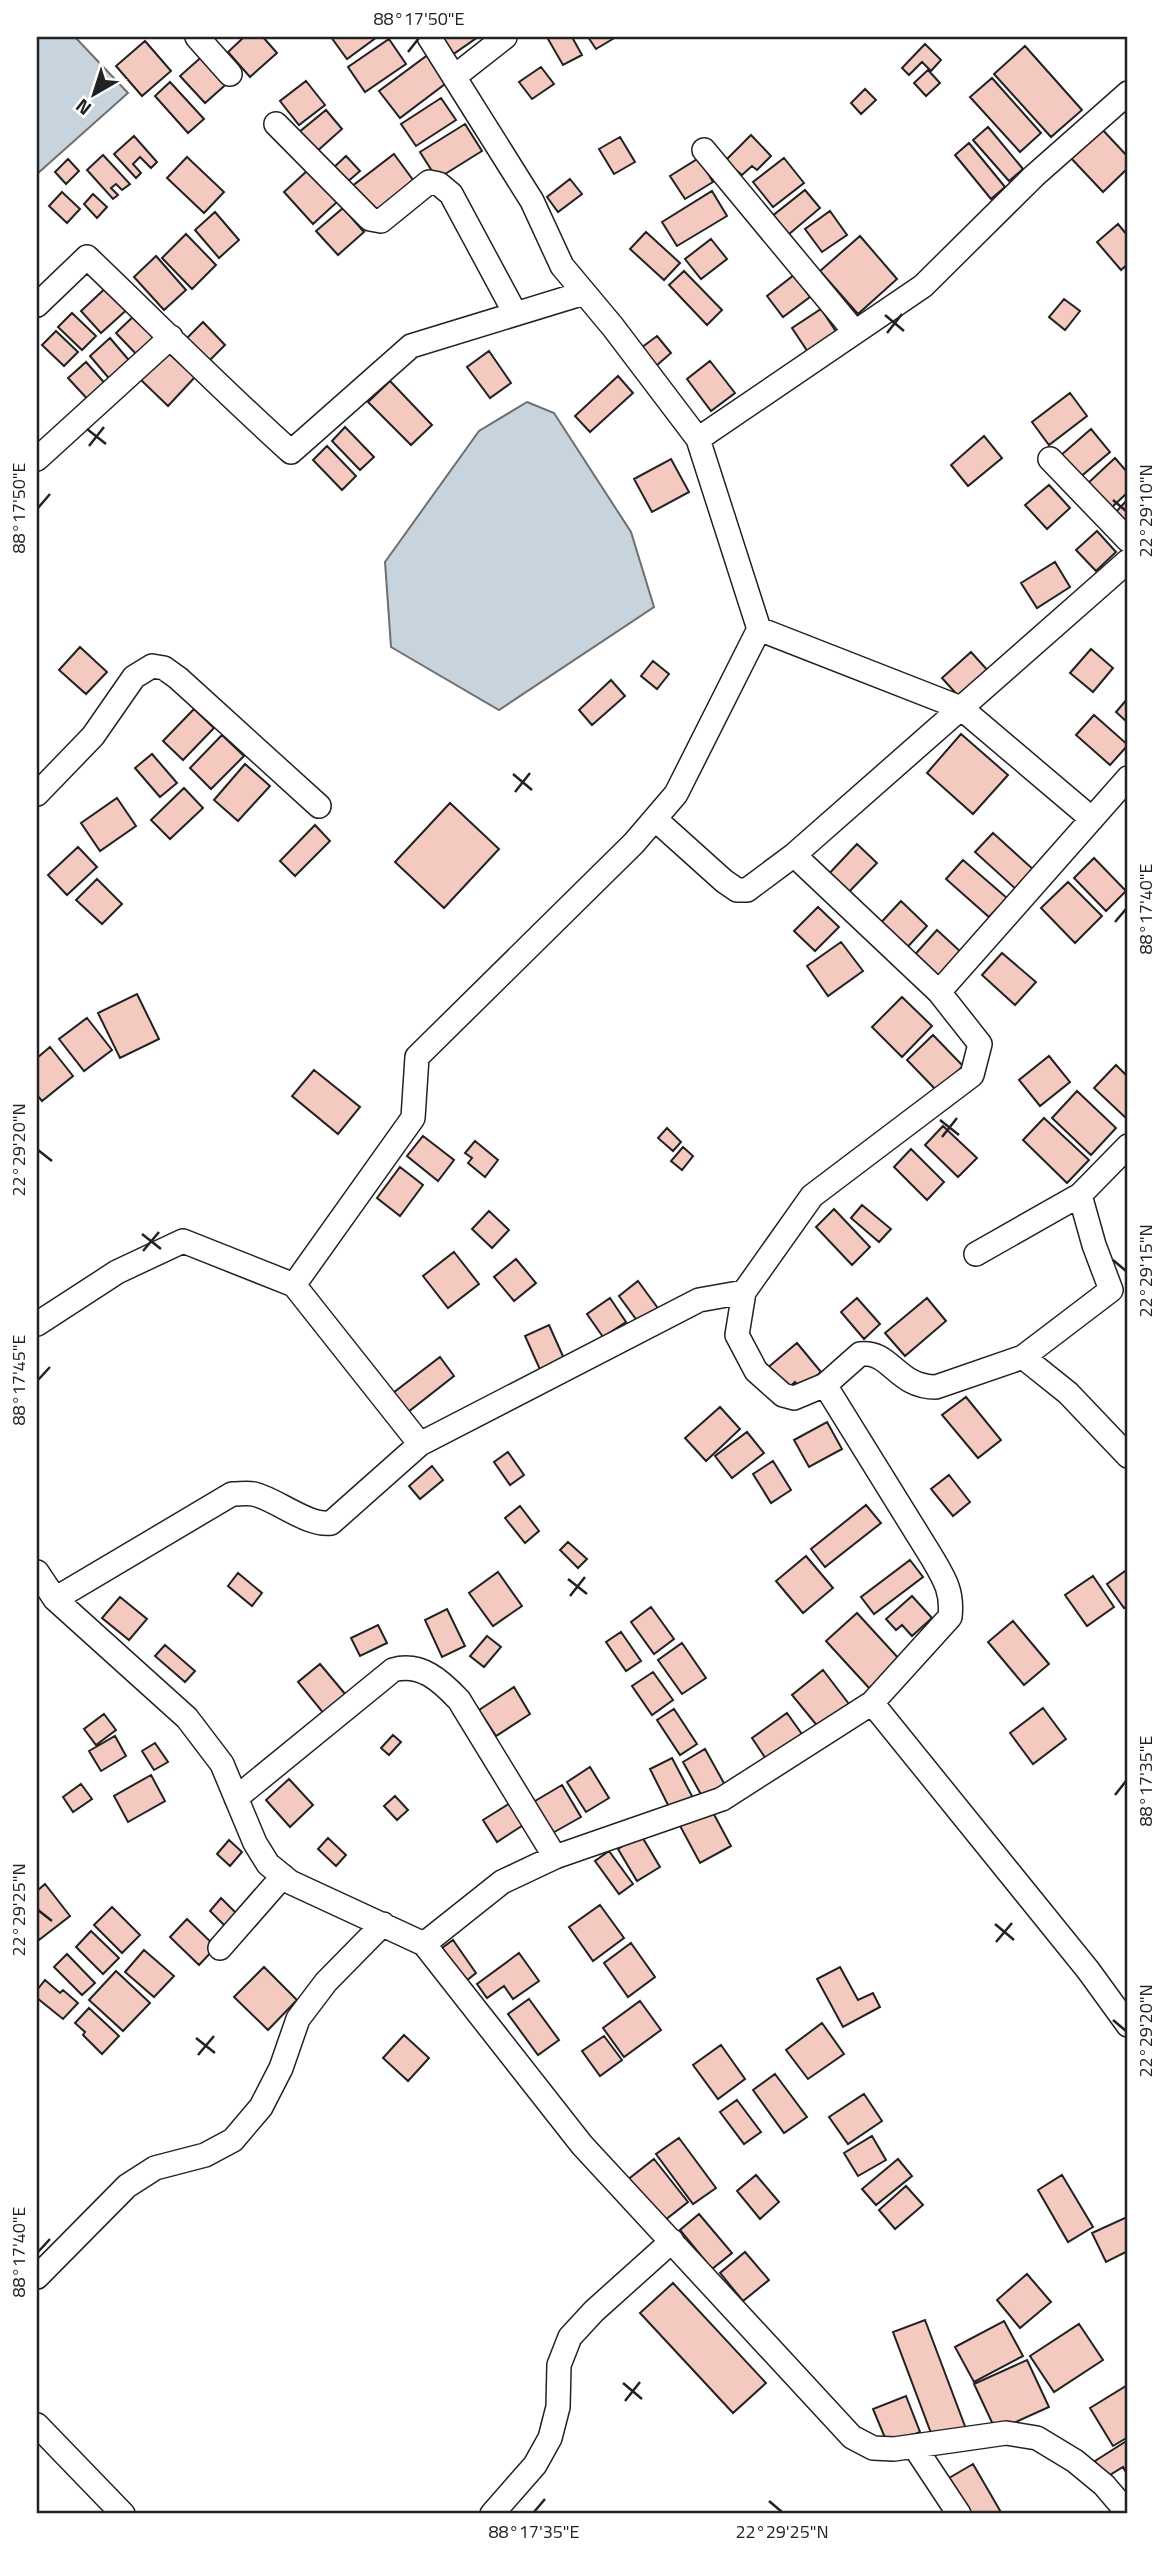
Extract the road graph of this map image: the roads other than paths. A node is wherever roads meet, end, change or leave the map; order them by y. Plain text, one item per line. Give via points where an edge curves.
1 (197, 37) edge
2 (429, 37) edge
3 (505, 37) edge
4 (230, 75) dead end
5 (454, 77) junction
6 (1128, 93) edge
7 (276, 124) dead end
8 (704, 150) dead end
9 (584, 293) junction
10 (37, 305) edge
11 (515, 313) junction
12 (855, 332) junction
13 (171, 337) junction
14 (698, 439) junction
15 (37, 459) edge
16 (1050, 459) dead end
17 (1128, 540) edge
18 (1128, 561) edge
19 (759, 629) junction
20 (961, 708) junction
21 (1127, 782) edge
22 (37, 794) edge
23 (319, 806) dead end
24 (655, 819) junction
25 (1092, 819) junction
26 (794, 855) junction
27 (939, 992) junction
28 (1128, 1146) edge
29 (1080, 1195) junction
30 (976, 1254) dead end
31 (294, 1285) junction
32 (744, 1292) junction
33 (37, 1324) edge
34 (1023, 1357) junction
35 (825, 1385) junction
36 (420, 1444) junction
37 (1128, 1456) edge
38 (37, 1572) edge
39 (55, 1599) junction
40 (872, 1703) junction
41 (236, 1798) junction
42 (555, 1857) junction
43 (283, 1875) junction
44 (383, 1924) junction
45 (424, 1944) junction
46 (220, 1948) dead end
47 (1128, 2025) edge
48 (672, 2241) junction
49 (37, 2277) edge
50 (37, 2425) edge
51 (914, 2446) junction
52 (501, 2511) edge
53 (1128, 2512) edge
54 (122, 2514) edge
55 (958, 2514) edge

1 - 4 street
2 - 5 street
3 - 5 street
5 - 9 street via 532,201 562,267
6 - 12 street via 1034,176 923,286
7 - 11 street via 370,219 381,221 429,182 452,194
8 - 12 street
9 - 11 street
9 - 14 street
10 - 13 street via 88,257
11 - 13 street via 411,346 291,452
12 - 14 street
13 - 15 street
14 - 19 street
16 - 17 street
18 - 20 street
19 - 20 street
19 - 24 street via 676,794
20 - 25 street
20 - 26 street
21 - 25 street
22 - 23 street via 93,736 134,677 152,666 178,678
24 - 26 street via 737,890 747,890
24 - 31 street via 417,1057 413,1118
25 - 27 street
26 - 27 street
27 - 32 street via 980,1044 972,1075 812,1196
28 - 29 street
29 - 30 street
29 - 34 street via 1111,1290
31 - 33 street via 183,1241 117,1272
31 - 36 street
32 - 35 street via 737,1335 756,1371 783,1395 794,1398
32 - 36 street via 699,1300
34 - 35 street via 936,1387 923,1387 909,1382 877,1354 860,1354
34 - 37 street via 1068,1393
35 - 40 street via 931,1556 951,1601 950,1617
36 - 39 street via 331,1523 320,1525 253,1494 232,1494
38 - 39 street
39 - 41 street via 187,1718 222,1764
40 - 42 street via 722,1799
40 - 47 street
41 - 42 street via 393,1670 406,1666 442,1682 459,1700
41 - 43 street via 255,1843 268,1864
42 - 45 street via 502,1882
43 - 44 street
43 - 46 street
44 - 45 street
44 - 49 street via 326,1982 299,2019 261,2107 233,2140 205,2155 155,2168 127,2186
45 - 48 street via 582,2145
48 - 51 street via 852,2437 873,2448
48 - 52 street via 570,2337 559,2365 558,2407 550,2438
50 - 54 street
51 - 53 street via 1006,2433 1037,2438 1075,2460
51 - 55 street

